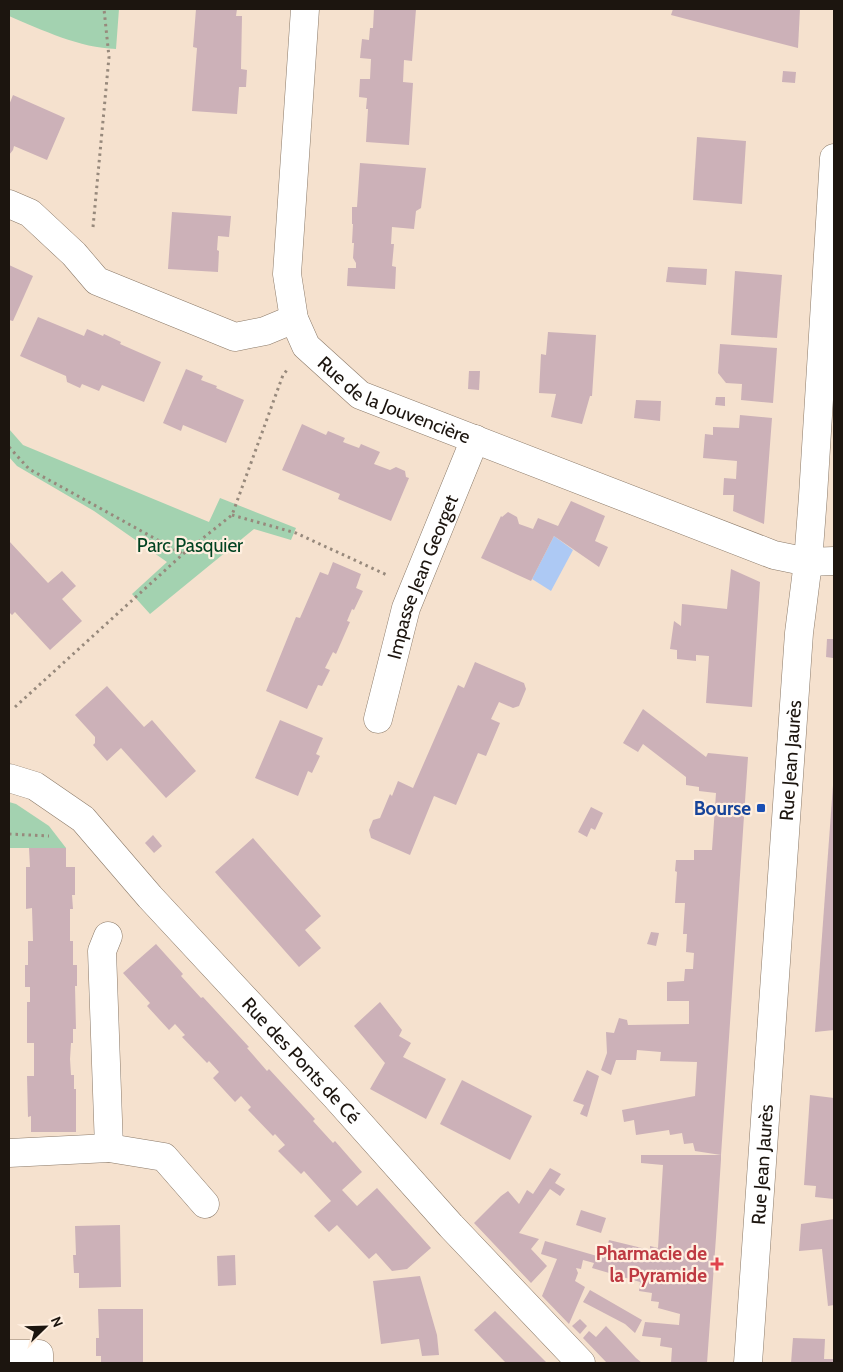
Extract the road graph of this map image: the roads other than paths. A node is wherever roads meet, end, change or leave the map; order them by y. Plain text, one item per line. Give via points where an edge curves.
1 (305, 9) edge
2 (834, 158) edge
3 (9, 204) edge
4 (294, 319) junction
5 (475, 439) junction
6 (821, 562) edge
7 (378, 720) dead end
8 (9, 778) edge
9 (108, 936) dead end
10 (109, 1148) junction
11 (9, 1153) edge
12 (206, 1204) dead end
13 (9, 1354) edge
14 (39, 1363) edge
15 (581, 1363) edge
16 (748, 1363) edge

1 - 4 street, Rue de la Jouvencière via 287,274
2 - 6 street, Rue Jean Jaurès
3 - 4 street via 30,213 74,254 97,281 235,337 265,331
4 - 5 street, Rue de la Jouvencière via 306,346 360,395
5 - 6 street, Rue de la Jouvencière via 774,555
5 - 7 street, Impasse Jean Georget via 406,608
6 - 16 street, Rue Jean Jaurès via 799,633
8 - 15 street, Rue des Ponts de Cé via 35,786 83,819 451,1226
9 - 10 street via 102,951
10 - 11 street
10 - 12 street via 164,1157
13 - 14 street via 39,1354

